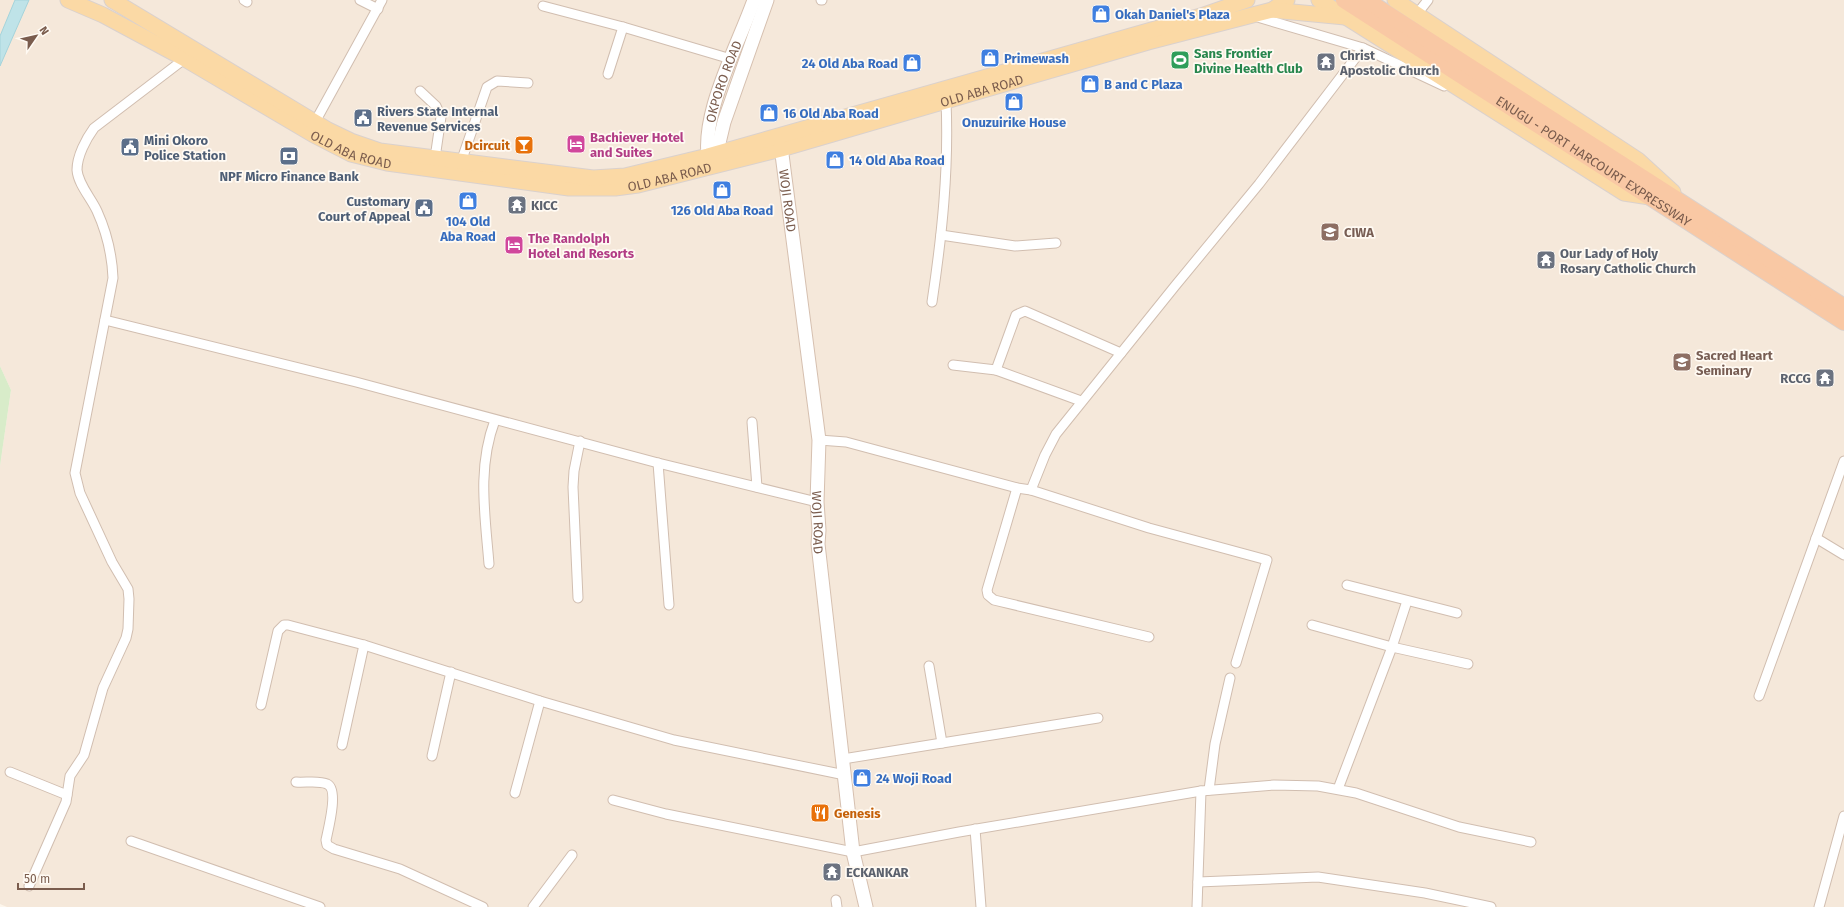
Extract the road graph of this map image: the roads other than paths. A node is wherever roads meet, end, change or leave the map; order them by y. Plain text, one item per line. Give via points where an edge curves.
1 (68, 0) edge
2 (360, 0) edge
3 (382, 0) edge
4 (754, 0) edge
5 (767, 0) edge
6 (1247, 0) edge
7 (1288, 0) edge
8 (1319, 0) edge
9 (1344, 0) edge
10 (1366, 0) edge
11 (1395, 0) edge
12 (1428, 0) edge
13 (117, 1) edge
14 (543, 6) dead end
15 (378, 9) junction
16 (1272, 10) junction
17 (1417, 14) junction
18 (1251, 15) junction
19 (1348, 18) junction
20 (623, 27) junction
21 (1363, 48) junction
22 (190, 54) junction
23 (731, 59) junction
24 (608, 74) dead end
25 (528, 83) dead end
26 (1460, 89) junction
27 (420, 91) dead end
28 (946, 101) junction
29 (315, 122) junction
30 (780, 142) junction
31 (1580, 144) junction
32 (435, 158) junction
33 (714, 160) junction
34 (461, 162) junction
35 (1651, 197) junction
36 (1698, 213) junction
37 (941, 236) junction
38 (1056, 243) dead end
39 (932, 302) dead end
40 (1844, 307) edge
41 (106, 320) junction
42 (1844, 322) edge
43 (1121, 353) junction
44 (953, 365) dead end
45 (996, 370) junction
46 (1081, 401) junction
47 (495, 420) junction
48 (752, 422) dead end
49 (819, 440) junction
50 (580, 441) junction
51 (1844, 461) edge
52 (658, 463) junction
53 (757, 487) junction
54 (1017, 488) junction
55 (1031, 490) junction
56 (817, 502) junction
57 (1816, 538) junction
58 (1844, 555) edge
59 (489, 564) dead end
60 (1347, 584) dead end
61 (578, 598) dead end
62 (1407, 601) junction
63 (669, 605) dead end
64 (1457, 613) dead end
65 (1312, 625) dead end
66 (1149, 637) dead end
67 (364, 645) junction
68 (1392, 647) junction
69 (1236, 663) dead end
70 (1468, 664) dead end
71 (929, 666) dead end
72 (451, 672) junction
73 (1230, 678) dead end
74 (1759, 696) dead end
75 (540, 701) junction
76 (261, 705) dead end
77 (1098, 718) dead end
78 (942, 743) junction
79 (342, 745) dead end
80 (432, 756) dead end
81 (843, 759) junction
82 (10, 772) dead end
83 (845, 775) junction
84 (296, 782) dead end
85 (1338, 789) junction
86 (1205, 790) junction
87 (515, 793) dead end
88 (67, 795) junction
89 (613, 800) dead end
90 (1844, 816) edge
91 (975, 829) junction
92 (131, 841) dead end
93 (1531, 842) dead end
94 (853, 852) junction
95 (572, 855) dead end
96 (1198, 882) junction
97 (29, 886) dead end
98 (1822, 906) edge
99 (320, 907) edge
100 (483, 907) edge
101 (533, 907) edge
102 (866, 907) edge
103 (981, 907) edge
104 (1197, 907) edge
105 (1491, 907) edge

1 - 22 main road, OLD ABA ROAD
2 - 15 street
3 - 15 street
4 - 23 main road, OKPORO ROAD
5 - 33 main road, OKPORO ROAD via 728,110
6 - 30 main road, OLD ABA ROAD
7 - 16 main road, OLD ABA ROAD
8 - 19 main road
9 - 31 highway, ENUGU - PORT HARCOURT EXPRESSWAY
10 - 31 highway, ENUGU - PORT HARCOURT EXPRESSWAY
11 - 17 main road
12 - 17 street
13 - 22 main road, OLD ABA ROAD
14 - 20 street
15 - 29 street
16 - 18 main road, OLD ABA ROAD
16 - 19 main road
17 - 36 main road via 1638,160
18 - 21 street
18 - 28 main road, OLD ABA ROAD
19 - 26 main road
20 - 23 street
20 - 24 street
21 - 26 street via 1456,92
21 - 43 street via 1259,184
22 - 29 main road, OLD ABA ROAD
22 - 33 main road, OLD ABA ROAD via 333,146 351,154 387,163 592,189 638,185
22 - 41 street via 94,128 87,138 78,163 78,175 96,209 111,252 113,278
23 - 33 main road, OKPORO ROAD via 710,123
25 - 34 street via 497,81 487,87
26 - 35 main road via 1624,193
27 - 32 street via 436,106 441,117
28 - 30 main road, OLD ABA ROAD
28 - 37 street via 946,166
29 - 32 main road, OLD ABA ROAD via 346,139 380,151
30 - 33 main road, OLD ABA ROAD
30 - 49 main road, WOJI ROAD
31 - 35 highway, ENUGU - PORT HARCOURT EXPRESSWAY
31 - 36 highway, ENUGU - PORT HARCOURT EXPRESSWAY
32 - 34 main road, OLD ABA ROAD
33 - 34 main road, OLD ABA ROAD via 600,178
35 - 42 highway, ENUGU - PORT HARCOURT EXPRESSWAY
36 - 40 highway, ENUGU - PORT HARCOURT EXPRESSWAY
37 - 38 street via 1015,246
37 - 39 street
41 - 47 street via 356,382
41 - 88 street via 75,473 80,493 112,562 128,589 130,614 126,638 103,688 84,755 70,776
43 - 45 street via 1025,311 1016,315
43 - 46 street
44 - 45 street
45 - 46 street
46 - 55 street via 1050,444
47 - 50 street
47 - 59 street via 487,443 483,472
48 - 53 street
49 - 54 street via 846,442
49 - 56 main road, WOJI ROAD
50 - 52 street
50 - 61 street via 573,487
51 - 57 street
52 - 53 street
52 - 63 street
53 - 56 street
54 - 55 street
54 - 66 street via 987,590 988,595 994,600
55 - 69 street via 1143,526 1267,560
56 - 81 main road, WOJI ROAD via 820,530 818,544
57 - 58 street
57 - 74 street
60 - 62 street
62 - 64 street
62 - 68 street
65 - 68 street
67 - 72 street
67 - 76 street via 284,625 278,631
67 - 79 street
68 - 70 street
68 - 85 street
71 - 78 street
72 - 75 street
72 - 80 street
73 - 86 street
75 - 83 street via 674,740
75 - 87 street
77 - 78 street
78 - 81 street
81 - 83 main road, WOJI ROAD
82 - 88 street
83 - 94 main road, WOJI ROAD
84 - 100 street via 326,783 333,790 327,845 400,869
85 - 86 street via 1274,785
85 - 93 street via 1459,827
86 - 91 street
86 - 96 street
88 - 97 street
89 - 94 street via 666,814
90 - 98 street
91 - 94 street
91 - 103 street
92 - 99 street
94 - 102 main road, WOJI ROAD
95 - 101 street
96 - 104 street
96 - 105 street via 1318,877 1425,893

